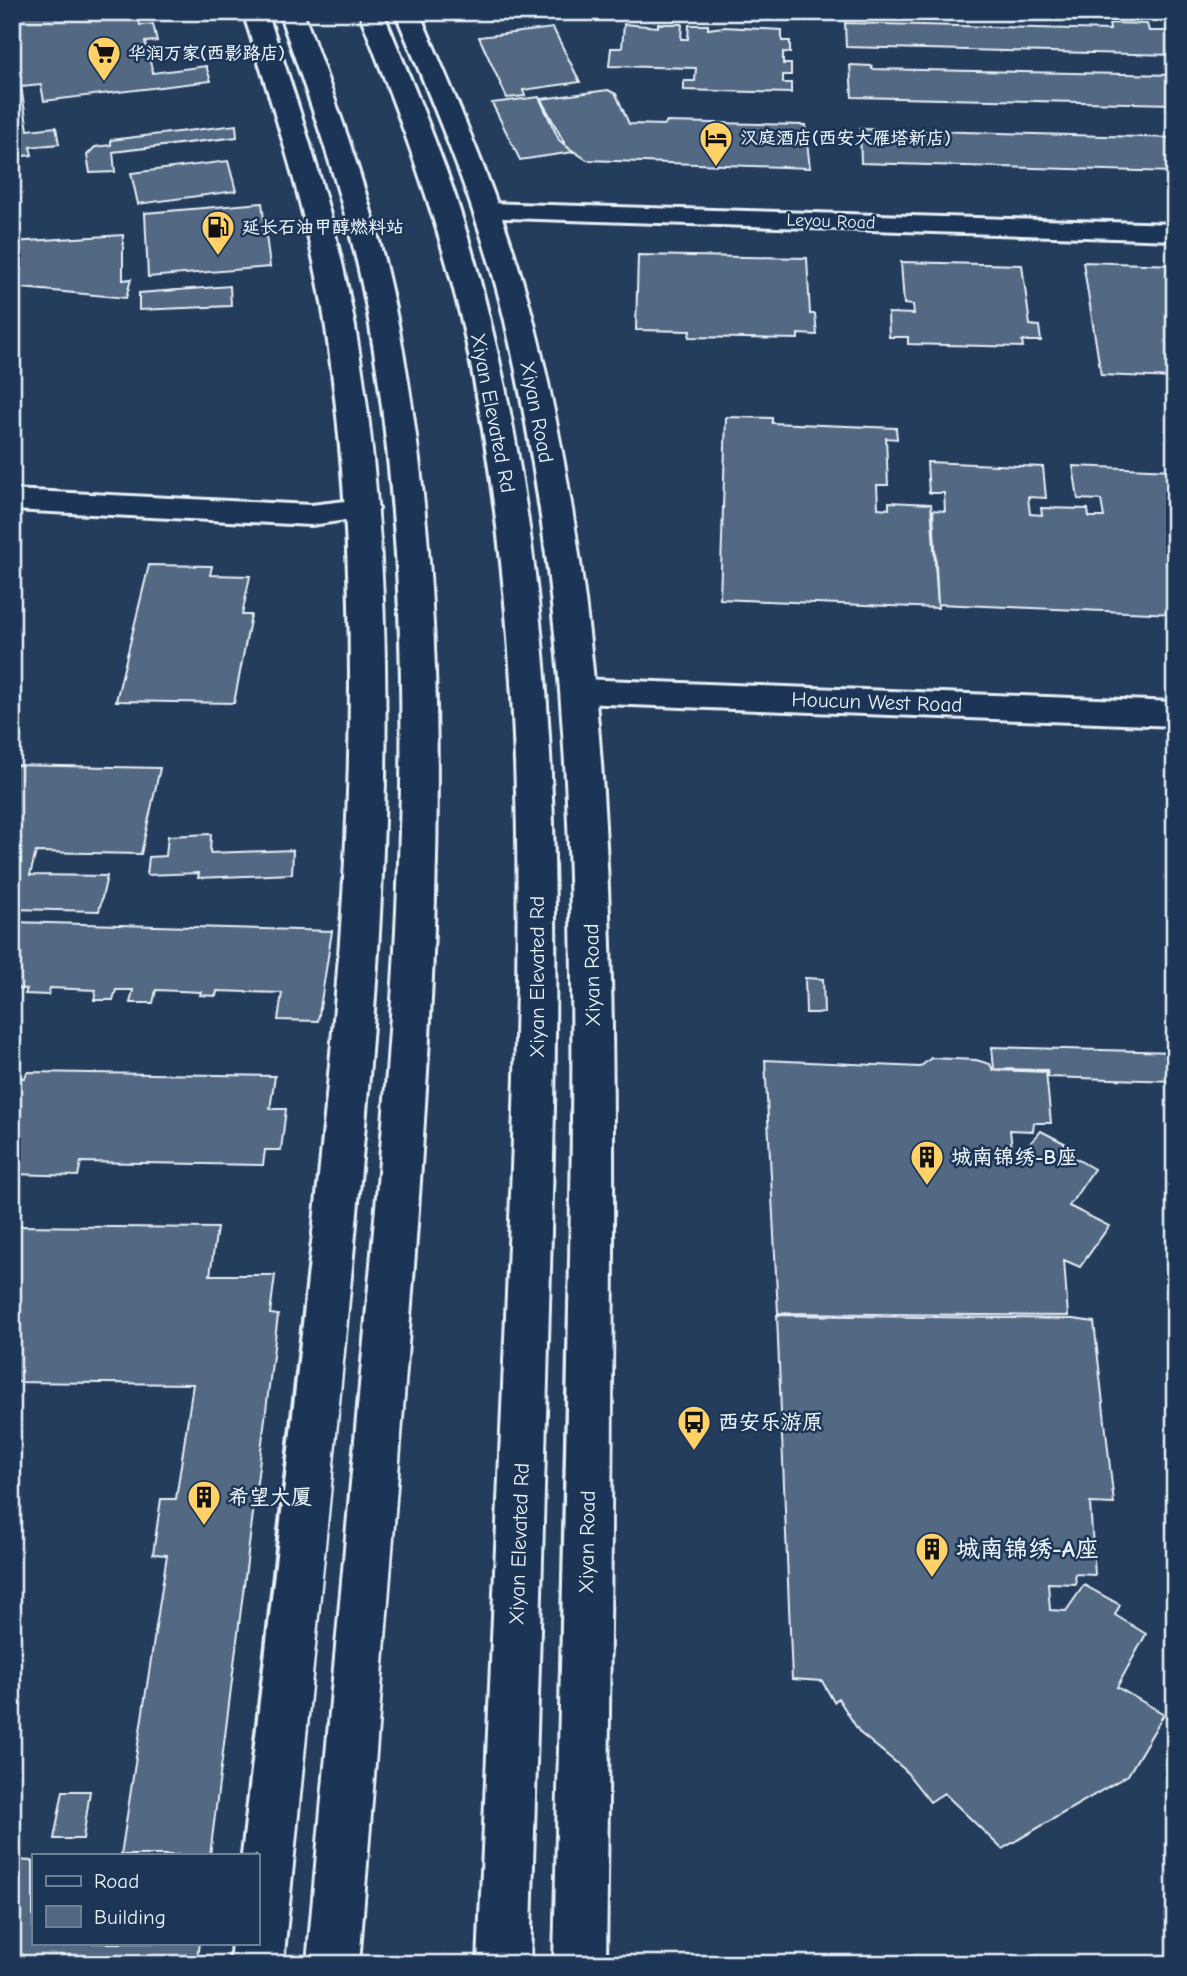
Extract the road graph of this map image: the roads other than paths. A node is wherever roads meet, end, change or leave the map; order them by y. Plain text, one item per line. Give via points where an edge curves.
1 (254, 12) edge
2 (291, 12) edge
3 (371, 12) edge
4 (407, 12) edge
5 (486, 211) junction
6 (1175, 232) edge
7 (12, 500) edge
8 (363, 509) junction
9 (579, 691) junction
10 (1175, 714) edge
11 (259, 1936) edge
12 (258, 1944) edge
13 (256, 1964) edge
14 (333, 1964) edge
15 (504, 1964) edge
16 (580, 1964) edge

1 - 8 main road via 293,121 322,230 350,386
2 - 14 main road via 342,153 389,358 410,519 419,711 419,845 409,1071
3 - 15 main road, Xiyan Elevated Rd via 424,143 476,324 511,512 530,706 537,1083
4 - 5 main road, Xiyan Road via 447,102
5 - 6 main road, Leyou Road
5 - 9 main road, Xiyan Road via 522,336 544,442
7 - 8 main road via 312,515
8 - 11 main road via 369,757 355,1030
9 - 10 main road, Houcun West Road
9 - 16 main road, Xiyan Road via 589,837 594,1029
12 - 13 main road

